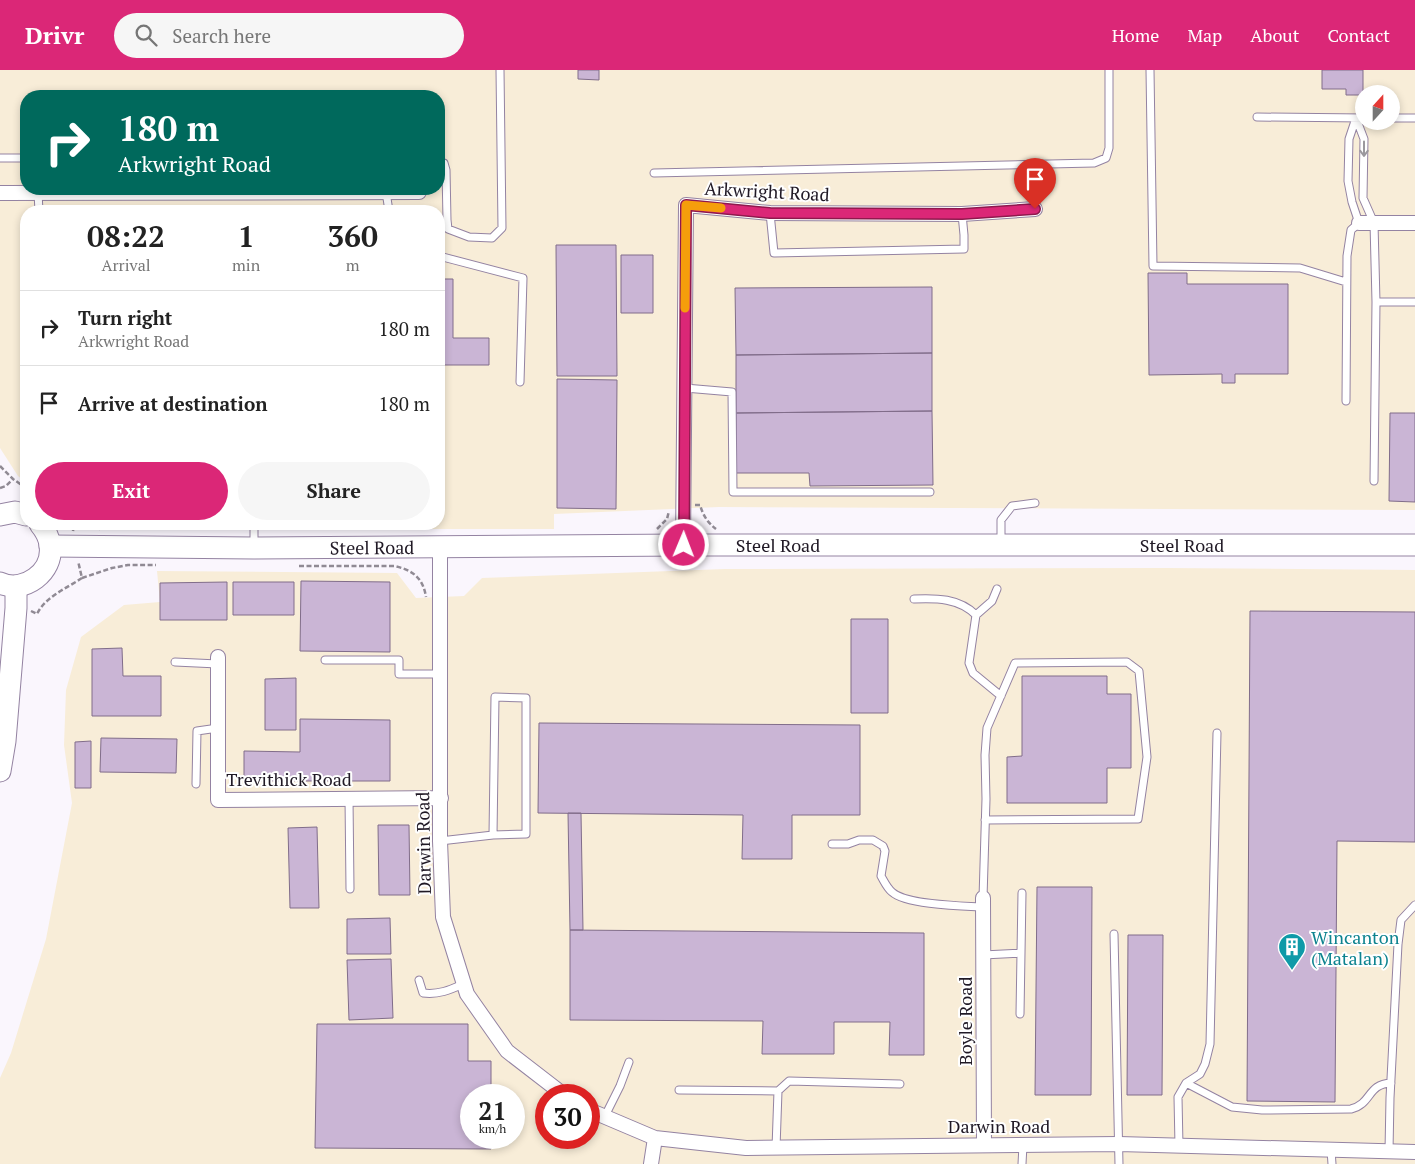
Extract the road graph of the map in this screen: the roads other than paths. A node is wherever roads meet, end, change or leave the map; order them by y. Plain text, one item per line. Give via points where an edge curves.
1 (500, 70) edge
2 (1109, 70) edge
3 (1150, 70) edge
4 (1257, 117) dead end
5 (1355, 118) edge
6 (1400, 118) edge
7 (1415, 118) edge
8 (1355, 127) edge
9 (1362, 130) edge
10 (0, 158) edge
11 (20, 158) edge
12 (445, 166) edge
13 (654, 173) dead end
14 (0, 193) edge
15 (20, 193) edge
16 (1035, 209) dead end
17 (770, 213) junction
18 (962, 214) junction
19 (1358, 223) junction
20 (1374, 223) junction
21 (1415, 223) edge
22 (445, 258) edge
23 (1346, 282) junction
24 (1376, 302) junction
25 (1415, 302) edge
26 (520, 382) dead end
27 (685, 388) junction
28 (1346, 401) dead end
29 (1374, 481) dead end
30 (930, 492) dead end
31 (1034, 503) dead end
32 (1, 513) edge
33 (20, 513) edge
34 (44, 530) edge
35 (254, 530) edge
36 (684, 545) junction
37 (1001, 545) junction
38 (1415, 545) edge
39 (50, 546) junction
40 (440, 547) junction
41 (254, 548) junction
42 (8, 585) edge
43 (997, 589) dead end
44 (914, 599) dead end
45 (976, 615) junction
46 (218, 660) joint
47 (325, 660) dead end
48 (175, 662) dead end
49 (440, 674) junction
50 (1000, 696) junction
51 (218, 728) junction
52 (1217, 733) dead end
53 (0, 771) edge
54 (196, 784) dead end
55 (349, 798) junction
56 (441, 798) junction
57 (985, 820) junction
58 (493, 835) junction
59 (440, 841) junction
60 (832, 844) dead end
61 (350, 889) dead end
62 (1022, 893) dead end
63 (983, 903) junction
64 (1415, 905) edge
65 (1114, 934) dead end
66 (1020, 952) junction
67 (984, 955) junction
68 (420, 980) dead end
69 (463, 984) junction
70 (1020, 1014) dead end
71 (629, 1062) dead end
72 (1186, 1083) junction
73 (1391, 1083) junction
74 (550, 1084) edge
75 (900, 1084) dead end
76 (679, 1090) dead end
77 (778, 1091) junction
78 (600, 1114) edge
79 (605, 1116) junction
80 (655, 1138) junction
81 (1119, 1144) junction
82 (984, 1145) junction
83 (1023, 1145) junction
84 (1179, 1146) junction
85 (776, 1148) junction
86 (1389, 1151) junction
87 (1415, 1152) edge
88 (1332, 1157) edge
89 (651, 1164) edge
90 (1022, 1164) edge
91 (1119, 1164) edge

1 - 12 lane via 502,228 492,238 469,237 448,229
2 - 13 lane via 1109,148 1106,158 1094,163
3 - 23 lane via 1153,266 1300,268
4 - 5 lane
6 - 7 lane
8 - 19 lane via 1349,138 1348,181
9 -> 20 lane via 1364,198
10 - 11 lane
14 - 15 street
16 - 18 street, Arkwright Road
17 - 18 street, Arkwright Road
17 - 18 lane via 774,252 964,249
17 - 27 street, Arkwright Road via 686,205
19 - 20 street
19 - 23 lane via 1351,230
20 - 21 street
20 - 24 lane
22 - 26 lane via 523,278
23 - 28 lane
24 - 25 lane
24 - 29 lane
27 - 30 lane via 732,392 733,492
27 - 36 street, Arkwright Road
31 - 37 lane via 1012,506 1001,520
32 - 33 main road
34 - 39 main road
35 - 41 lane
36 - 37 main road, Steel Road
36 - 40 main road, Steel Road
37 - 38 main road, Steel Road
39 - 41 main road, Steel Road
39 - 42 main road via 44,571 23,585
40 - 41 main road, Steel Road
40 - 49 street, Darwin Road
42 - 53 main road via 16,608
43 - 45 lane via 992,601
44 - 45 lane via 953,601
45 - 50 lane via 969,663 972,673
46 - 48 lane
46 - 51 street, Trevithick Road
47 - 49 lane via 399,660 399,674
49 - 56 street, Darwin Road
50 - 57 lane via 987,728
50 - 57 lane via 1015,663 1127,662 1139,671 1147,757 1138,819
51 - 54 lane via 197,731
51 - 55 street, Trevithick Road via 218,800
52 - 72 lane via 1210,1044 1200,1074
55 - 56 street, Trevithick Road
55 - 61 lane
56 - 59 street, Darwin Road
57 - 63 lane
58 - 58 lane via 495,697 526,698 526,834
58 - 59 lane
59 - 69 street, Darwin Road via 443,917
60 - 63 lane via 873,840 883,846 881,876 892,893 907,899 937,904
62 - 66 lane
63 - 67 street, Boyle Road
64 - 73 lane via 1401,920
65 - 81 lane
66 - 67 lane
66 - 70 lane
67 - 82 street, Boyle Road
68 - 69 lane via 423,993 433,994
69 - 74 street, Darwin Road via 507,1051
71 - 79 lane
72 - 73 lane via 1232,1107 1262,1110 1351,1109 1368,1098 1374,1088
72 - 84 lane via 1178,1097
73 - 86 lane
75 - 77 lane via 789,1081
76 - 77 lane
77 - 85 lane
78 - 79 street, Darwin Road
79 - 80 street, Darwin Road
80 - 85 street, Darwin Road
80 - 89 street
81 - 83 street, Darwin Road
81 - 84 street, Darwin Road
81 - 91 lane
82 - 83 street, Darwin Road
82 - 85 street, Darwin Road
83 - 90 lane
84 - 88 street, Darwin Road
86 - 87 street, Darwin Road
86 - 88 street, Darwin Road

